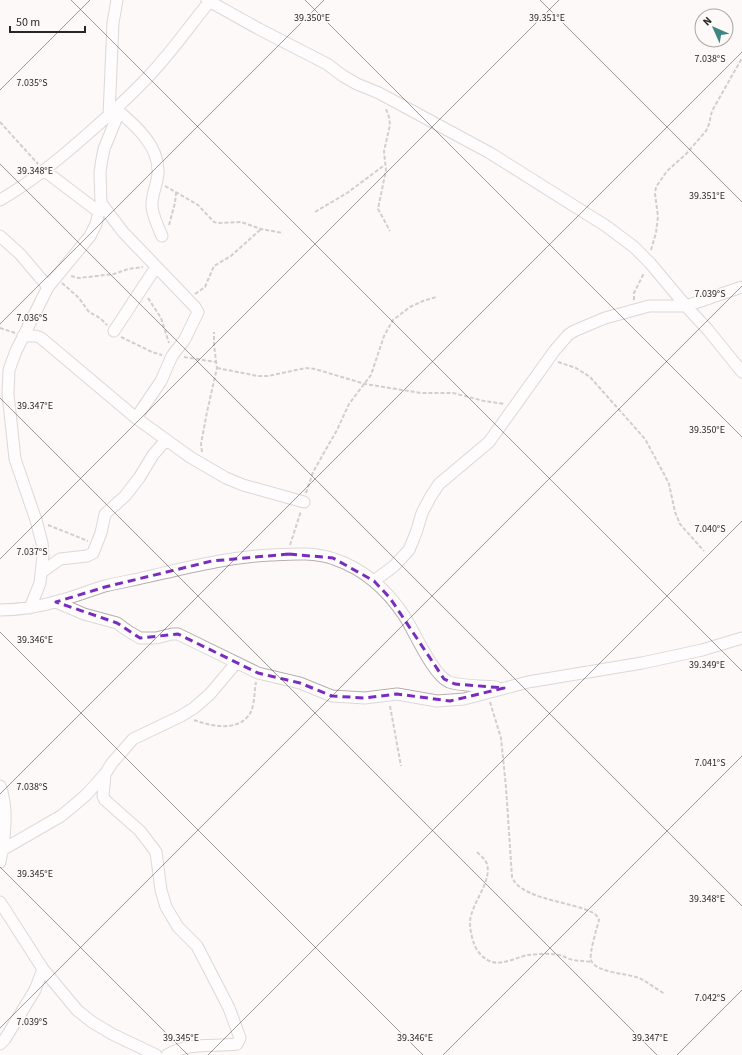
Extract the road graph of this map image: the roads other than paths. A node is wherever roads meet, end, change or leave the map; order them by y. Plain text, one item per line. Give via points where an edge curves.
1 (117, 0) edge
2 (208, 1) edge
3 (115, 112) junction
4 (45, 171) junction
5 (0, 200) edge
6 (100, 208) junction
7 (0, 236) edge
8 (162, 236) dead end
9 (156, 267) junction
10 (48, 287) junction
11 (742, 287) edge
12 (686, 306) junction
13 (114, 331) dead end
14 (23, 336) junction
15 (742, 372) edge
16 (136, 418) junction
17 (166, 440) junction
18 (304, 502) road end
19 (42, 572) junction
20 (374, 581) junction
21 (56, 602) junction
22 (30, 608) junction
23 (0, 610) edge
24 (742, 638) edge
25 (236, 663) junction
26 (504, 688) junction
27 (105, 774) junction
28 (0, 786) edge
29 (2, 850) junction
30 (0, 862) edge
31 (0, 902) edge
32 (43, 969) junction
33 (0, 1044) edge
34 (156, 1055) edge
35 (167, 1055) edge

1 - 3 street via 112,29
2 - 3 street via 179,41
2 - 12 street via 327,64 357,84 379,93 483,149 536,181 634,247
3 - 4 street
3 - 6 street via 102,159
3 - 8 street via 138,128 151,148 157,164 157,182 152,208
4 - 5 street
4 - 6 street
6 - 9 street
6 - 10 street via 90,236
7 - 10 street via 20,254
9 - 13 street
9 - 16 street via 198,312 185,339 172,352 161,381
10 - 14 street
11 - 12 street
12 - 15 street
12 - 20 street via 649,306 605,318 562,340 489,442 439,484 422,513 408,550 394,566
14 - 16 street via 42,338
14 - 19 street via 9,370 8,394 15,458 42,542
16 - 17 street
17 - 18 street via 203,465 244,485
17 - 19 street via 125,496 105,514 93,553 60,559
19 - 22 street
20 - 21 street via 333,558 289,554 255,556 212,561 105,586
20 - 26 street via 405,617 432,665 444,679 455,684
21 - 22 street
21 - 25 street via 84,614 117,623 140,638 178,634
22 - 23 street
24 - 26 street via 642,663
25 - 26 street via 258,673 300,683 332,696 365,698 407,695 443,701 464,699
25 - 27 street via 210,694 181,716 133,739
27 - 29 street via 86,795 61,816
27 - 35 street via 105,800 140,831 156,852 166,907 178,927 197,946 229,1008 240,1038 237,1044 188,1047
28 - 29 street via 6,820
29 - 30 street
31 - 32 street
32 - 33 street via 35,990
32 - 34 street via 77,1010 92,1022

